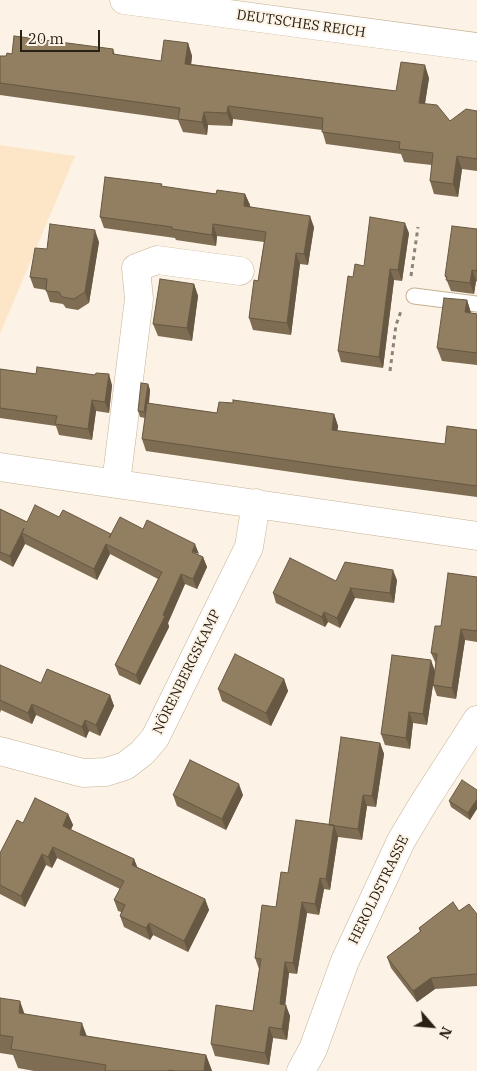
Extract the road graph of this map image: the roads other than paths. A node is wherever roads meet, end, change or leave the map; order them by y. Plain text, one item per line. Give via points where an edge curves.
1 (124, 0) edge
2 (477, 47) edge
3 (240, 272) dead end
4 (414, 296) dead end
5 (477, 304) edge
6 (0, 467) edge
7 (116, 483) junction
8 (256, 503) junction
9 (477, 536) edge
10 (477, 720) edge
11 (0, 751) edge
12 (300, 1071) edge

1 - 2 street, DEUTSCHES REICH
3 - 7 street via 156,260 136,268 140,298
4 - 5 lane
6 - 7 street
7 - 8 street
8 - 9 street
8 - 11 street, NÖRENBERGSKAMP via 249,546 155,738 142,753 125,766 106,772 83,773
10 - 12 street, HEROLDSTRASSE via 401,841 345,961 313,1049

